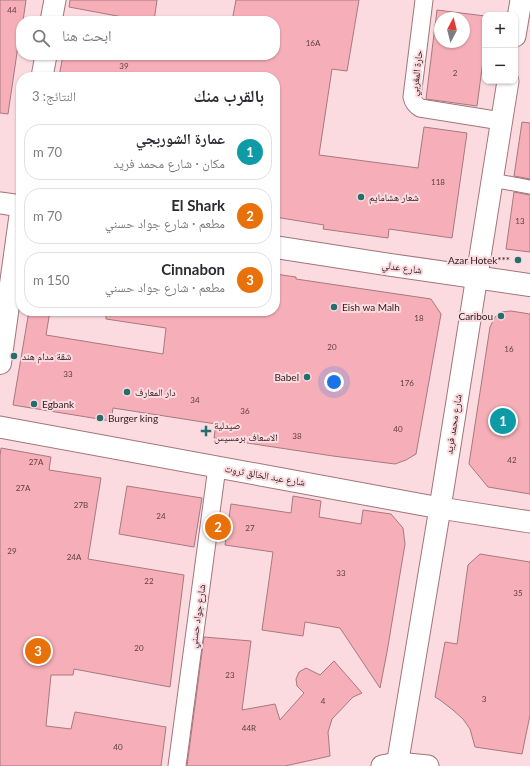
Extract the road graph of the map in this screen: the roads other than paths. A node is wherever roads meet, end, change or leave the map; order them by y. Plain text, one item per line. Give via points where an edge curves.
1 (55, 0) edge
2 (424, 0) edge
3 (521, 0) edge
4 (52, 16) edge
5 (518, 18) edge
6 (45, 60) edge
7 (43, 72) edge
8 (507, 84) edge
9 (501, 121) junction
10 (492, 180) junction
11 (530, 187) edge
12 (0, 203) edge
13 (16, 205) edge
14 (16, 248) edge
15 (280, 248) edge
16 (477, 278) junction
17 (530, 285) edge
18 (0, 363) edge
19 (0, 427) edge
20 (217, 467) junction
21 (440, 508) junction
22 (530, 522) edge
23 (392, 765) edge
24 (177, 766) edge
25 (428, 766) edge

1 - 4 street
2 - 9 street, حارة المغربي via 413,102 420,108
3 - 5 street
6 - 7 street
8 - 9 street, شارع محمد فريد
9 - 10 street, شارع محمد فريد
10 - 11 street
10 - 16 street, شارع محمد فريد
12 - 13 street
14 - 18 main road
15 - 16 main road, شارع عدلي
16 - 17 main road, شارع عدلي
16 - 21 street, شارع محمد فريد
19 - 20 street, شارع عبد الخالق ثروت
20 - 21 street, شارع عبد الخالق ثروت
20 - 24 street, شارع جواد حسني
21 - 22 street, شارع عبد الخالق ثروت
21 - 23 street, شارع محمد فريد
23 - 25 street

